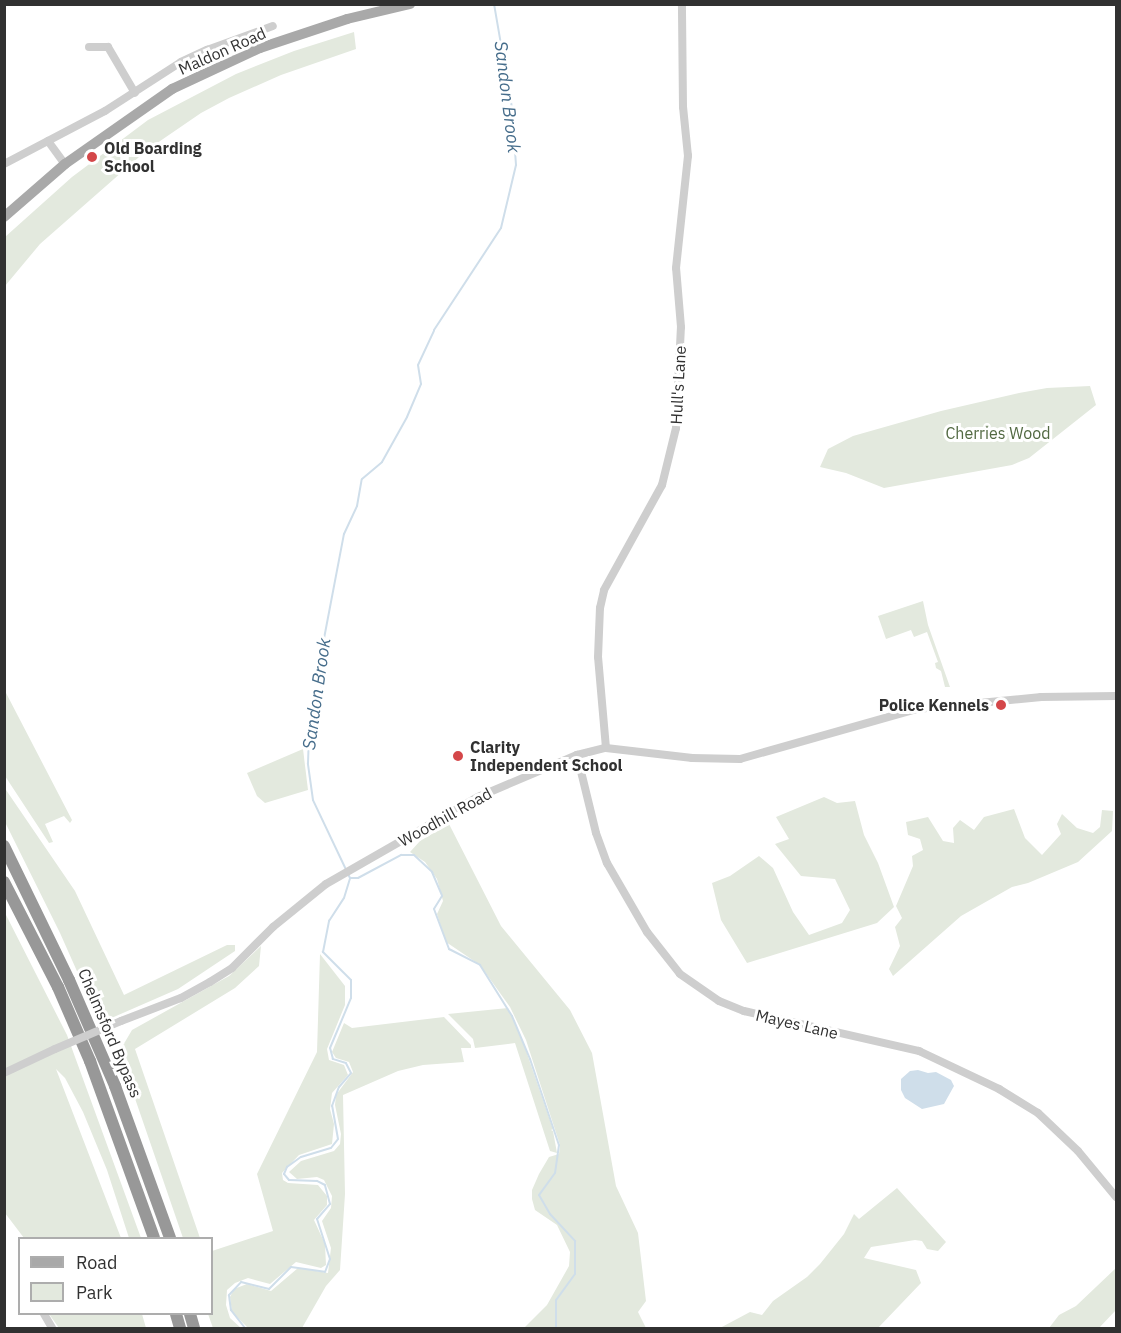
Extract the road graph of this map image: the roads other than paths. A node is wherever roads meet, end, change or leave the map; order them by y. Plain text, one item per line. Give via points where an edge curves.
1 (410, 4) edge
2 (682, 4) edge
3 (273, 26) dead end
4 (89, 47) dead end
5 (135, 93) junction
6 (48, 141) junction
7 (4, 164) edge
8 (65, 164) junction
9 (4, 217) edge
10 (1116, 696) edge
11 (606, 748) junction
12 (577, 755) junction
13 (4, 846) edge
14 (4, 882) edge
15 (4, 1073) edge
16 (1116, 1197) edge
17 (153, 1237) edge
18 (169, 1237) edge

1 - 8 main road, Maldon Road via 347,19 271,45 172,89
2 - 11 street, Hull's Lane via 683,107 688,156 676,268 681,327 676,428 662,485 608,580 602,599 598,657
3 - 5 street, Maldon Road via 181,62
4 - 5 street via 108,47
5 - 6 street, Maldon Road
6 - 7 street, Maldon Road
6 - 8 street
8 - 9 main road, Maldon Road
10 - 11 street, Woodhill Road via 917,709 740,759
11 - 12 street, Woodhill Road
12 - 15 street, Woodhill Road, bridge via 478,797 326,884 273,927 232,968 210,982
12 - 16 street, Mayes Lane via 607,863 647,932 680,974 720,1001 744,1011 919,1051 999,1089 1038,1113 1078,1151
13 - 18 highway, Chelmsford Bypass via 116,1086
14 - 17 highway, Chelmsford Bypass via 58,987 90,1061

